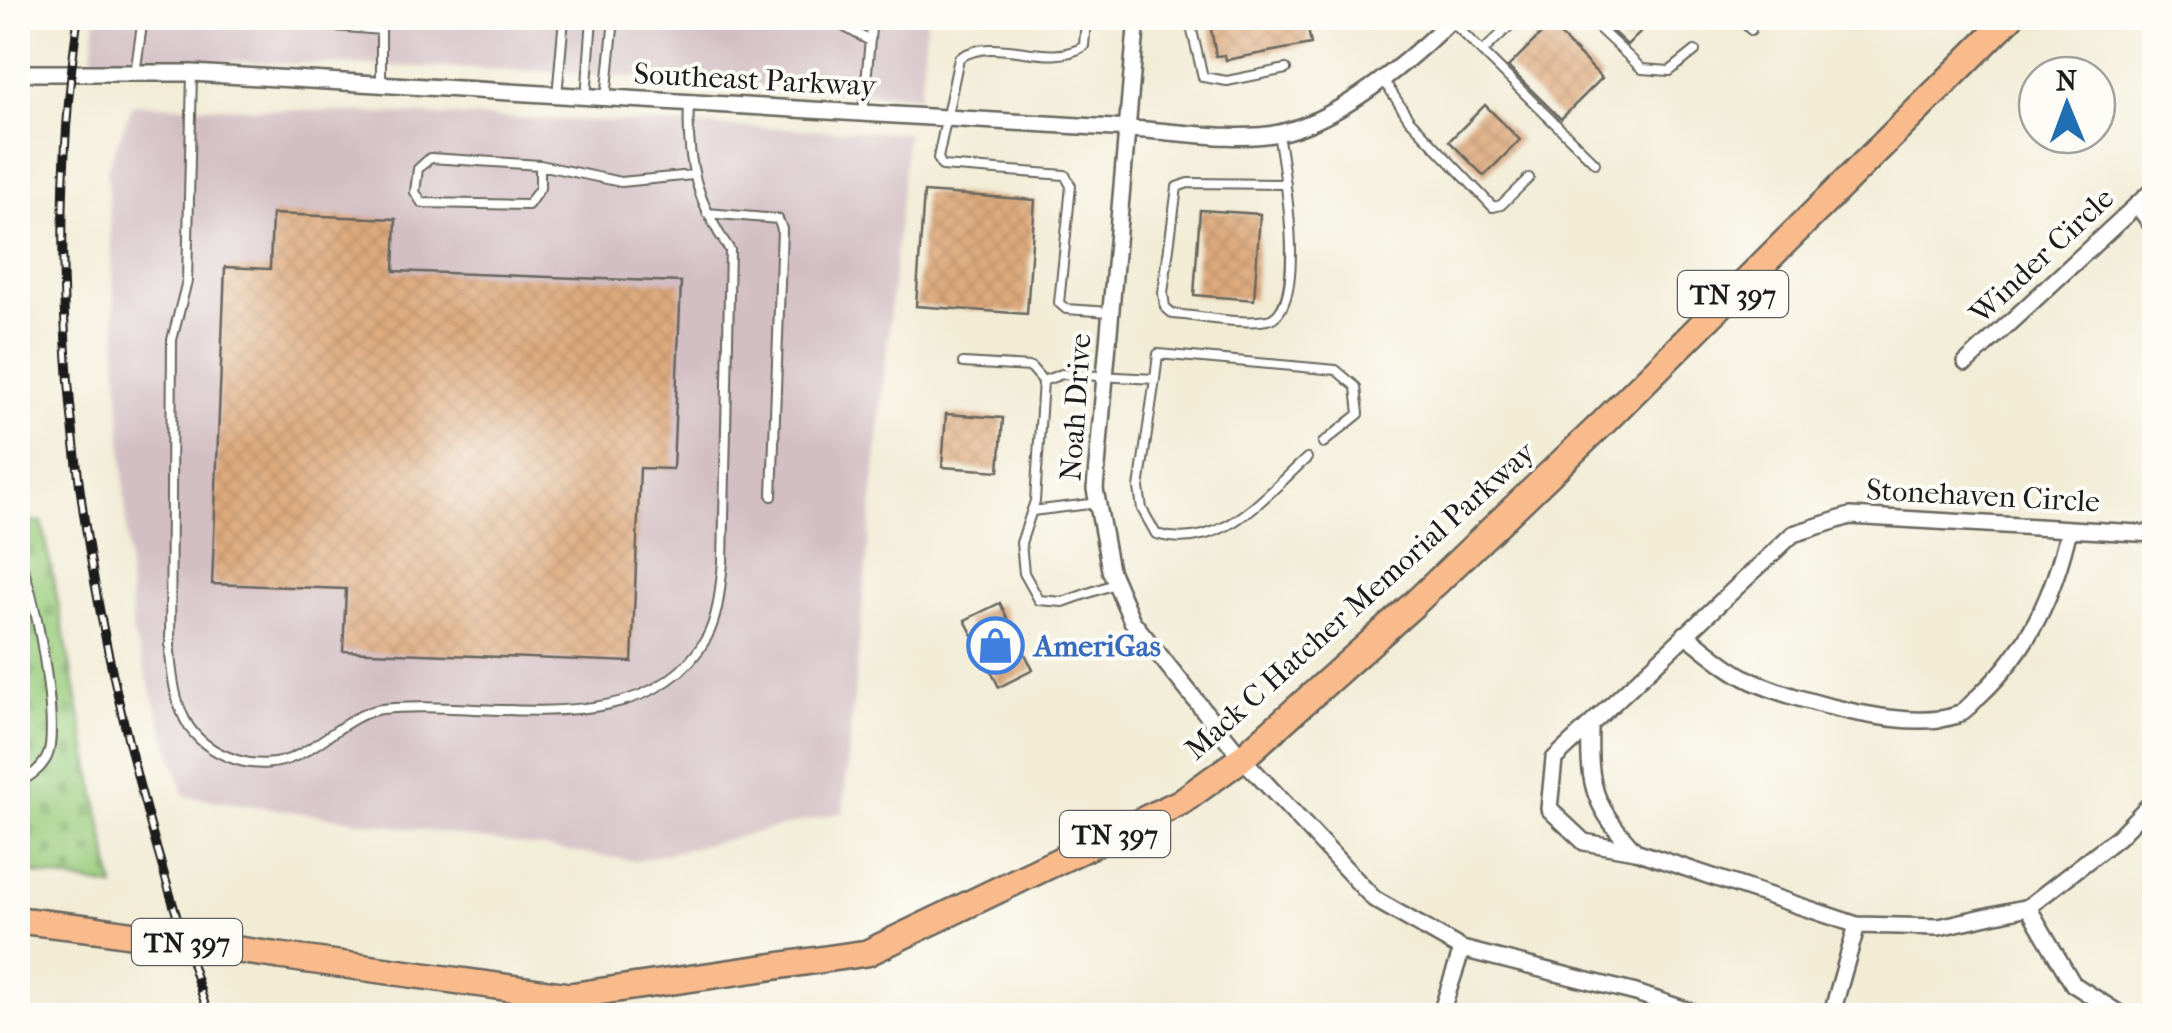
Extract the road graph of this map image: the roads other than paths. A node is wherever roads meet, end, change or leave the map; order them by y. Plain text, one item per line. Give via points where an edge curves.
1 (143, 18) edge
2 (244, 18) edge
3 (381, 18) edge
4 (564, 18) edge
5 (592, 18) edge
6 (614, 18) edge
7 (799, 18) edge
8 (872, 18) edge
9 (1086, 18) edge
10 (1137, 18) edge
11 (1189, 18) edge
12 (1518, 18) edge
13 (1588, 18) edge
14 (1739, 18) edge
15 (2010, 18) edge
16 (1451, 19) edge
17 (381, 30) junction
18 (1752, 30) dead end
19 (870, 42) junction
20 (1695, 51) dead end
21 (1482, 52) junction
22 (1286, 69) dead end
23 (18, 73) edge
24 (134, 74) junction
25 (192, 74) junction
26 (1383, 78) junction
27 (381, 86) junction
28 (558, 96) junction
29 (586, 98) junction
30 (606, 99) junction
31 (690, 104) junction
32 (863, 114) junction
33 (945, 118) junction
34 (1130, 129) junction
35 (1278, 133) junction
36 (1596, 162) dead end
37 (540, 165) junction
38 (693, 175) junction
39 (1529, 178) dead end
40 (1286, 184) junction
41 (2154, 189) edge
42 (2138, 206) junction
43 (707, 213) junction
44 (2154, 228) edge
45 (1110, 312) junction
46 (962, 363) dead end
47 (1966, 363) dead end
48 (1104, 375) junction
49 (1155, 379) junction
50 (1043, 381) junction
51 (1323, 443) dead end
52 (1306, 458) dead end
53 (772, 496) dead end
54 (1098, 503) junction
55 (1032, 511) junction
56 (2069, 529) junction
57 (2154, 534) edge
58 (18, 556) edge
59 (1116, 583) junction
60 (1685, 634) junction
61 (1590, 728) junction
62 (1242, 758) junction
63 (18, 782) edge
64 (2154, 800) edge
65 (1636, 851) junction
66 (2028, 907) junction
67 (18, 920) edge
68 (1858, 925) junction
69 (1462, 949) junction
70 (1440, 1016) edge
71 (1704, 1016) edge
72 (1832, 1016) edge
73 (2123, 1016) edge

1 - 24 lane
2 - 17 lane
3 - 17 lane
4 - 28 lane
5 - 29 lane
6 - 30 lane
7 - 19 lane via 834,21
8 - 19 lane
9 - 33 lane via 1084,46 1070,55 984,48 958,58
10 - 34 street, Noah Drive
11 - 22 lane via 1203,77 1227,81
12 - 21 lane
13 - 20 lane via 1642,70 1670,70
14 - 18 lane
15 - 62 main road, Mack C Hatcher Memorial Parkway / TN 397 via 1604,422
16 - 21 lane
16 - 26 street, Southeast Parkway via 1406,65
17 - 27 lane
19 - 32 lane
21 - 36 lane
23 - 24 street, Southeast Parkway
24 - 25 street, Southeast Parkway
25 - 27 street, Southeast Parkway
25 - 43 lane via 188,281 172,340 170,654 174,695 187,725 210,751 254,765 291,759 376,709 522,711 632,700 655,691 706,639 723,563 730,250
26 - 35 street, Southeast Parkway
26 - 39 lane via 1409,119 1494,206
27 - 28 street, Southeast Parkway
28 - 29 street, Southeast Parkway
29 - 30 street, Southeast Parkway
30 - 31 street, Southeast Parkway
31 - 32 street, Southeast Parkway
31 - 38 lane
32 - 33 street, Southeast Parkway
33 - 34 street, Southeast Parkway
33 - 45 lane via 942,166 1065,175 1071,186 1060,303
34 - 35 street, Southeast Parkway
34 - 45 street, Noah Drive
35 - 40 lane
37 - 37 lane via 430,158 418,169 415,192 422,203 528,205 540,188
37 - 38 lane via 621,182
38 - 43 lane
40 - 40 lane via 1291,241 1280,314 1268,320 1173,314 1166,307 1165,274 1177,187
41 - 42 street, Winder Circle
42 - 44 street
42 - 47 street, Winder Circle
43 - 53 lane via 767,216 782,229
45 - 48 street, Noah Drive
46 - 50 lane via 1031,368
48 - 49 lane
48 - 50 lane via 1062,374
48 - 54 street, Noah Drive
49 - 51 lane via 1158,354 1336,370 1356,386 1359,414
49 - 52 lane via 1139,488 1156,534 1192,537 1224,530
50 - 55 lane
54 - 55 lane
54 - 59 street, Noah Drive
55 - 59 lane via 1021,543 1024,572 1039,600 1063,602
56 - 57 street, Stonehaven Circle
56 - 60 street, Stonehaven Circle via 1850,516 1794,534
56 - 60 street via 2055,588 2011,666 1958,714 1888,718 1823,704 1754,682
58 - 63 lane via 38,622 51,712 48,756
59 - 62 street, Noah Drive via 1132,621
60 - 61 street, Stonehaven Circle
61 - 65 street via 1588,782 1606,819
61 - 65 street, Stonehaven Circle via 1554,760 1549,809 1584,842
62 - 67 main road, Mack C Hatcher Memorial Parkway / TN 397, bridge via 1181,802 867,953 569,996
62 - 69 street, Noah Drive via 1374,899
64 - 66 street, Stonehaven Circle
65 - 68 street, Stonehaven Circle
66 - 68 street, Stonehaven Circle via 1939,927
66 - 73 street via 2073,984
68 - 72 street
69 - 70 street
69 - 71 street, Noah Drive

